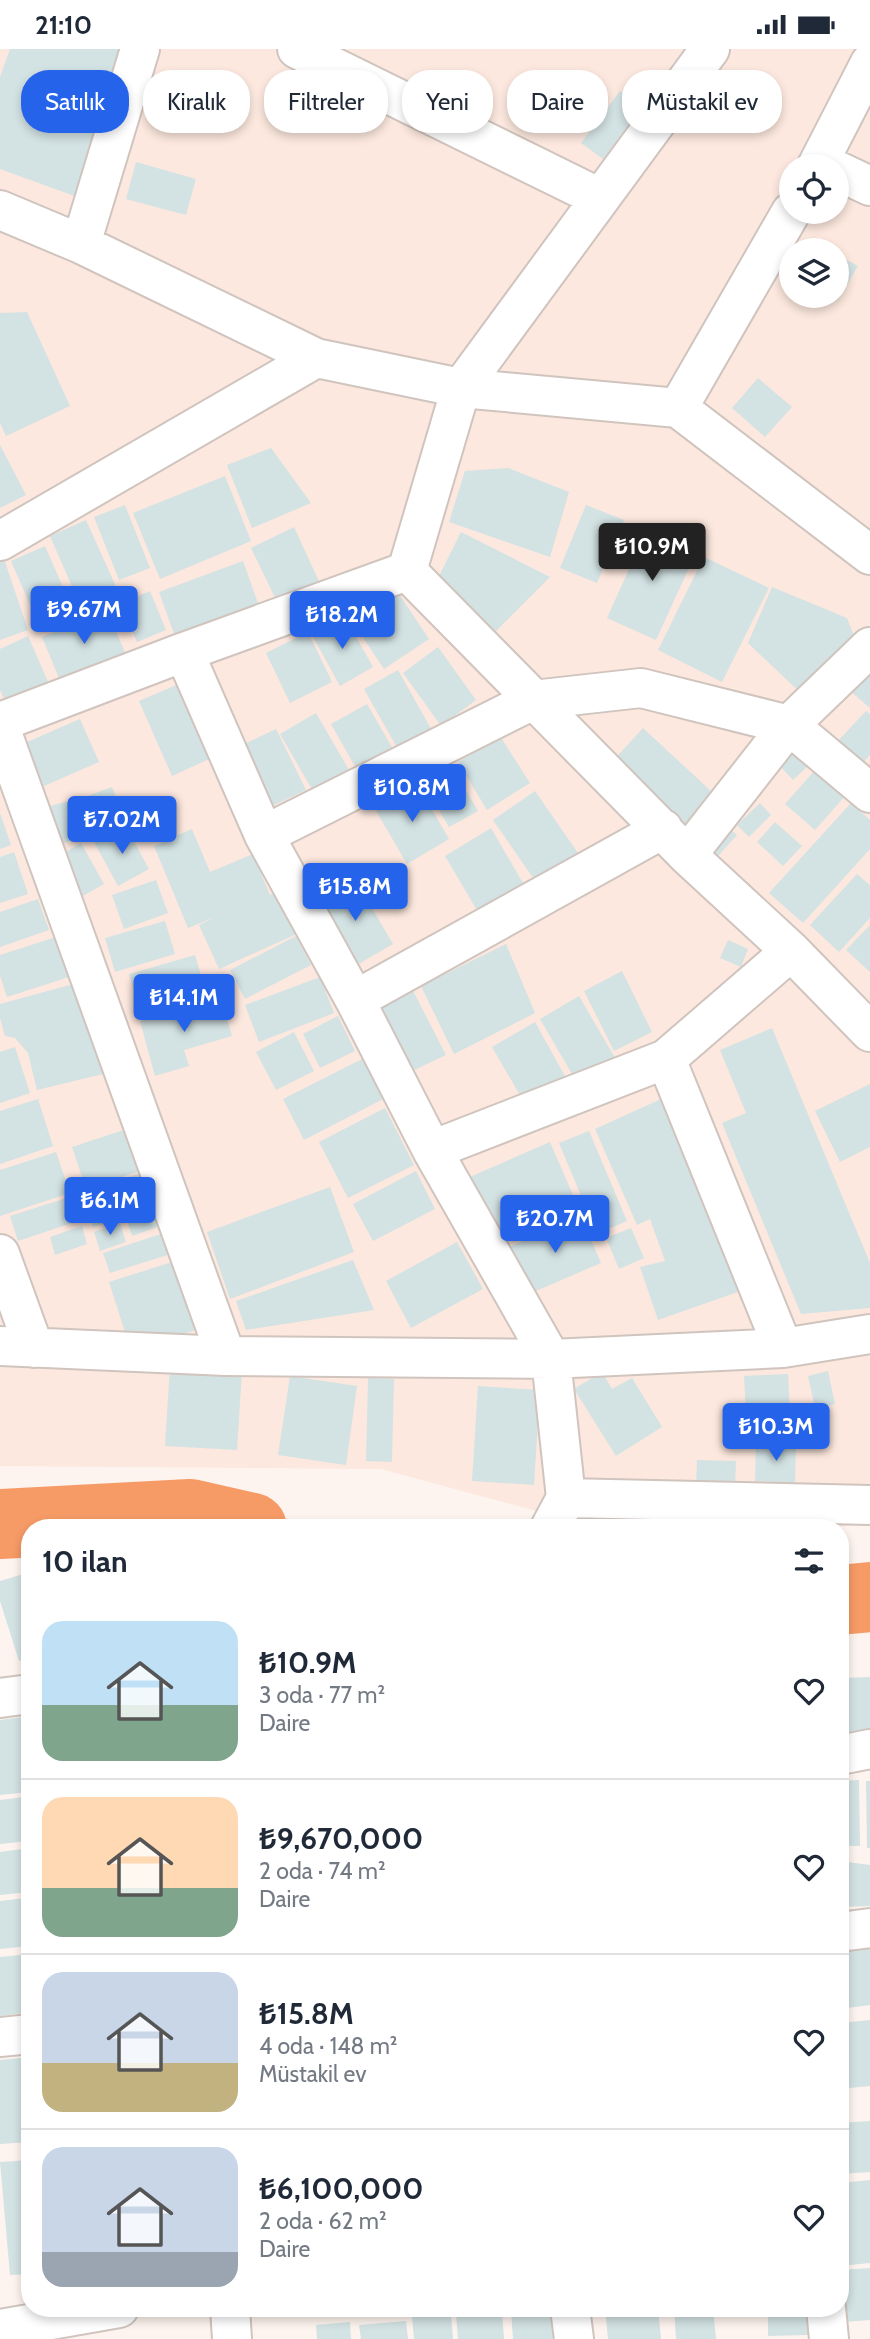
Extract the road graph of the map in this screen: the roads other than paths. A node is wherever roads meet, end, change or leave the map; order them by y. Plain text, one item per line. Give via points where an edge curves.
1 (140, 49) edge
2 (297, 49) edge
3 (710, 49) edge
4 (870, 63) edge
5 (368, 64) edge
6 (831, 154) edge
7 (849, 177) edge
8 (870, 187) edge
9 (600, 198) junction
10 (4, 214) edge
11 (784, 224) edge
12 (81, 244) junction
13 (316, 358) junction
14 (461, 388) junction
15 (678, 408) junction
16 (0, 541) edge
17 (870, 555) edge
18 (407, 571) junction
19 (870, 647) edge
20 (184, 652) junction
21 (533, 700) junction
22 (0, 724) edge
23 (789, 725) junction
24 (870, 793) edge
25 (264, 835) junction
26 (675, 842) junction
27 (791, 951) junction
28 (355, 1000) junction
29 (870, 1032) edge
30 (666, 1059) junction
31 (432, 1150) junction
32 (0, 1254) edge
33 (870, 1334) edge
34 (17, 1347) edge
35 (783, 1347) junction
36 (226, 1356) junction
37 (551, 1359) junction
38 (870, 1505) edge
39 (558, 1513) edge
40 (21, 1695) edge
41 (0, 1697) edge
42 (870, 1749) edge
43 (849, 1753) edge
44 (870, 1928) edge
45 (849, 1931) edge
46 (21, 2035) edge
47 (0, 2037) edge
48 (68, 2317) edge
49 (231, 2317) edge
50 (571, 2317) edge
51 (827, 2317) edge
52 (0, 2329) edge
53 (232, 2339) edge
54 (574, 2339) edge
55 (829, 2339) edge

1 - 12 street
2 - 5 street
3 - 9 street
4 - 6 street
5 - 9 street
7 - 8 street
9 - 14 street
10 - 12 street
11 - 15 street
12 - 13 street
13 - 14 street
13 - 16 street
14 - 15 street
14 - 18 street
15 - 17 street
18 - 20 street
18 - 21 street
19 - 23 street
20 - 22 street
20 - 25 street
21 - 23 street via 641,688
21 - 25 street
21 - 26 street
22 - 36 street
23 - 24 street
23 - 26 street
25 - 28 street
26 - 27 street
26 - 28 street
27 - 29 street
27 - 30 street
28 - 31 street
30 - 31 street
30 - 35 street
31 - 37 street
32 - 34 street
33 - 35 street
34 - 36 street
35 - 37 street
36 - 37 street
37 - 39 street
38 - 39 street
40 - 41 street
42 - 43 street
44 - 45 street
46 - 47 street
48 - 52 street
49 - 53 street
50 - 54 street
51 - 55 street

